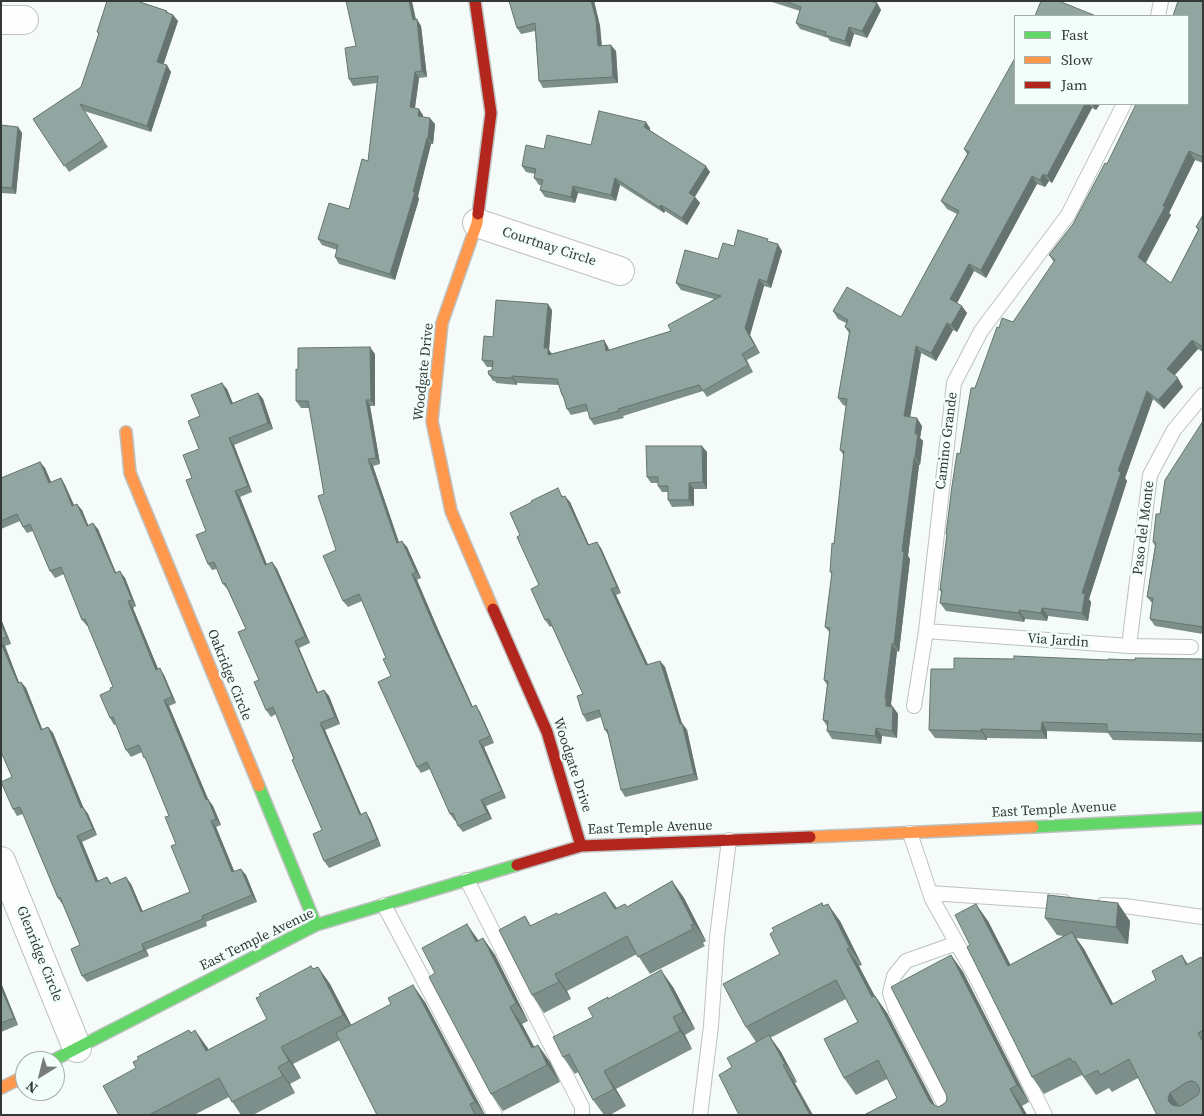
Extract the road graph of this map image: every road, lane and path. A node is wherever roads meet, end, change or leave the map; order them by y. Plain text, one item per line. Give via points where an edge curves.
1 (475, 1) edge
2 (1160, 1) edge
3 (1158, 15) edge
4 (1123, 105) edge
5 (478, 223) junction
6 (620, 270) dead end
7 (1203, 395) edge
8 (126, 432) dead end
9 (926, 631) junction
10 (1129, 646) junction
11 (1192, 647) dead end
12 (914, 706) dead end
13 (1203, 818) edge
14 (910, 833) junction
15 (728, 840) junction
16 (581, 846) junction
17 (1, 861) edge
18 (468, 880) junction
19 (930, 893) junction
20 (384, 905) junction
21 (1203, 917) edge
22 (316, 925) junction
23 (957, 943) junction
24 (77, 1048) junction
25 (65, 1054) edge
26 (15, 1081) edge
27 (1, 1088) edge
28 (494, 1115) edge
29 (582, 1115) edge
30 (700, 1115) edge
31 (950, 1115) edge
32 (1045, 1115) edge

1 - 5 street, Woodgate Drive via 490,113
2 - 3 lane
4 - 9 lane, Camino Grande via 1068,215 982,331 954,382
5 - 6 street, Courtnay Circle
5 - 16 street, Woodgate Drive via 442,323 432,421 451,511 547,732
7 - 10 lane, Paso del Monte via 1174,430 1150,475
8 - 22 street, Oakridge Circle via 130,473
9 - 10 lane, Via Jardin
9 - 12 lane, Camino Grande
10 - 11 lane, Via Jardin
13 - 14 street, East Temple Avenue
14 - 15 street, East Temple Avenue
14 - 19 lane
15 - 16 street, East Temple Avenue
15 - 30 lane via 717,937 712,1026
16 - 18 street, East Temple Avenue
17 - 24 street, Glenridge Circle
18 - 20 street, East Temple Avenue
18 - 29 lane via 582,1107
19 - 21 lane via 1125,906
19 - 23 lane
20 - 22 street, East Temple Avenue
20 - 28 lane
22 - 24 street, East Temple Avenue
23 - 31 lane via 906,961 894,976 890,993 896,1011
23 - 32 lane
24 - 25 street, East Temple Avenue
26 - 27 street

